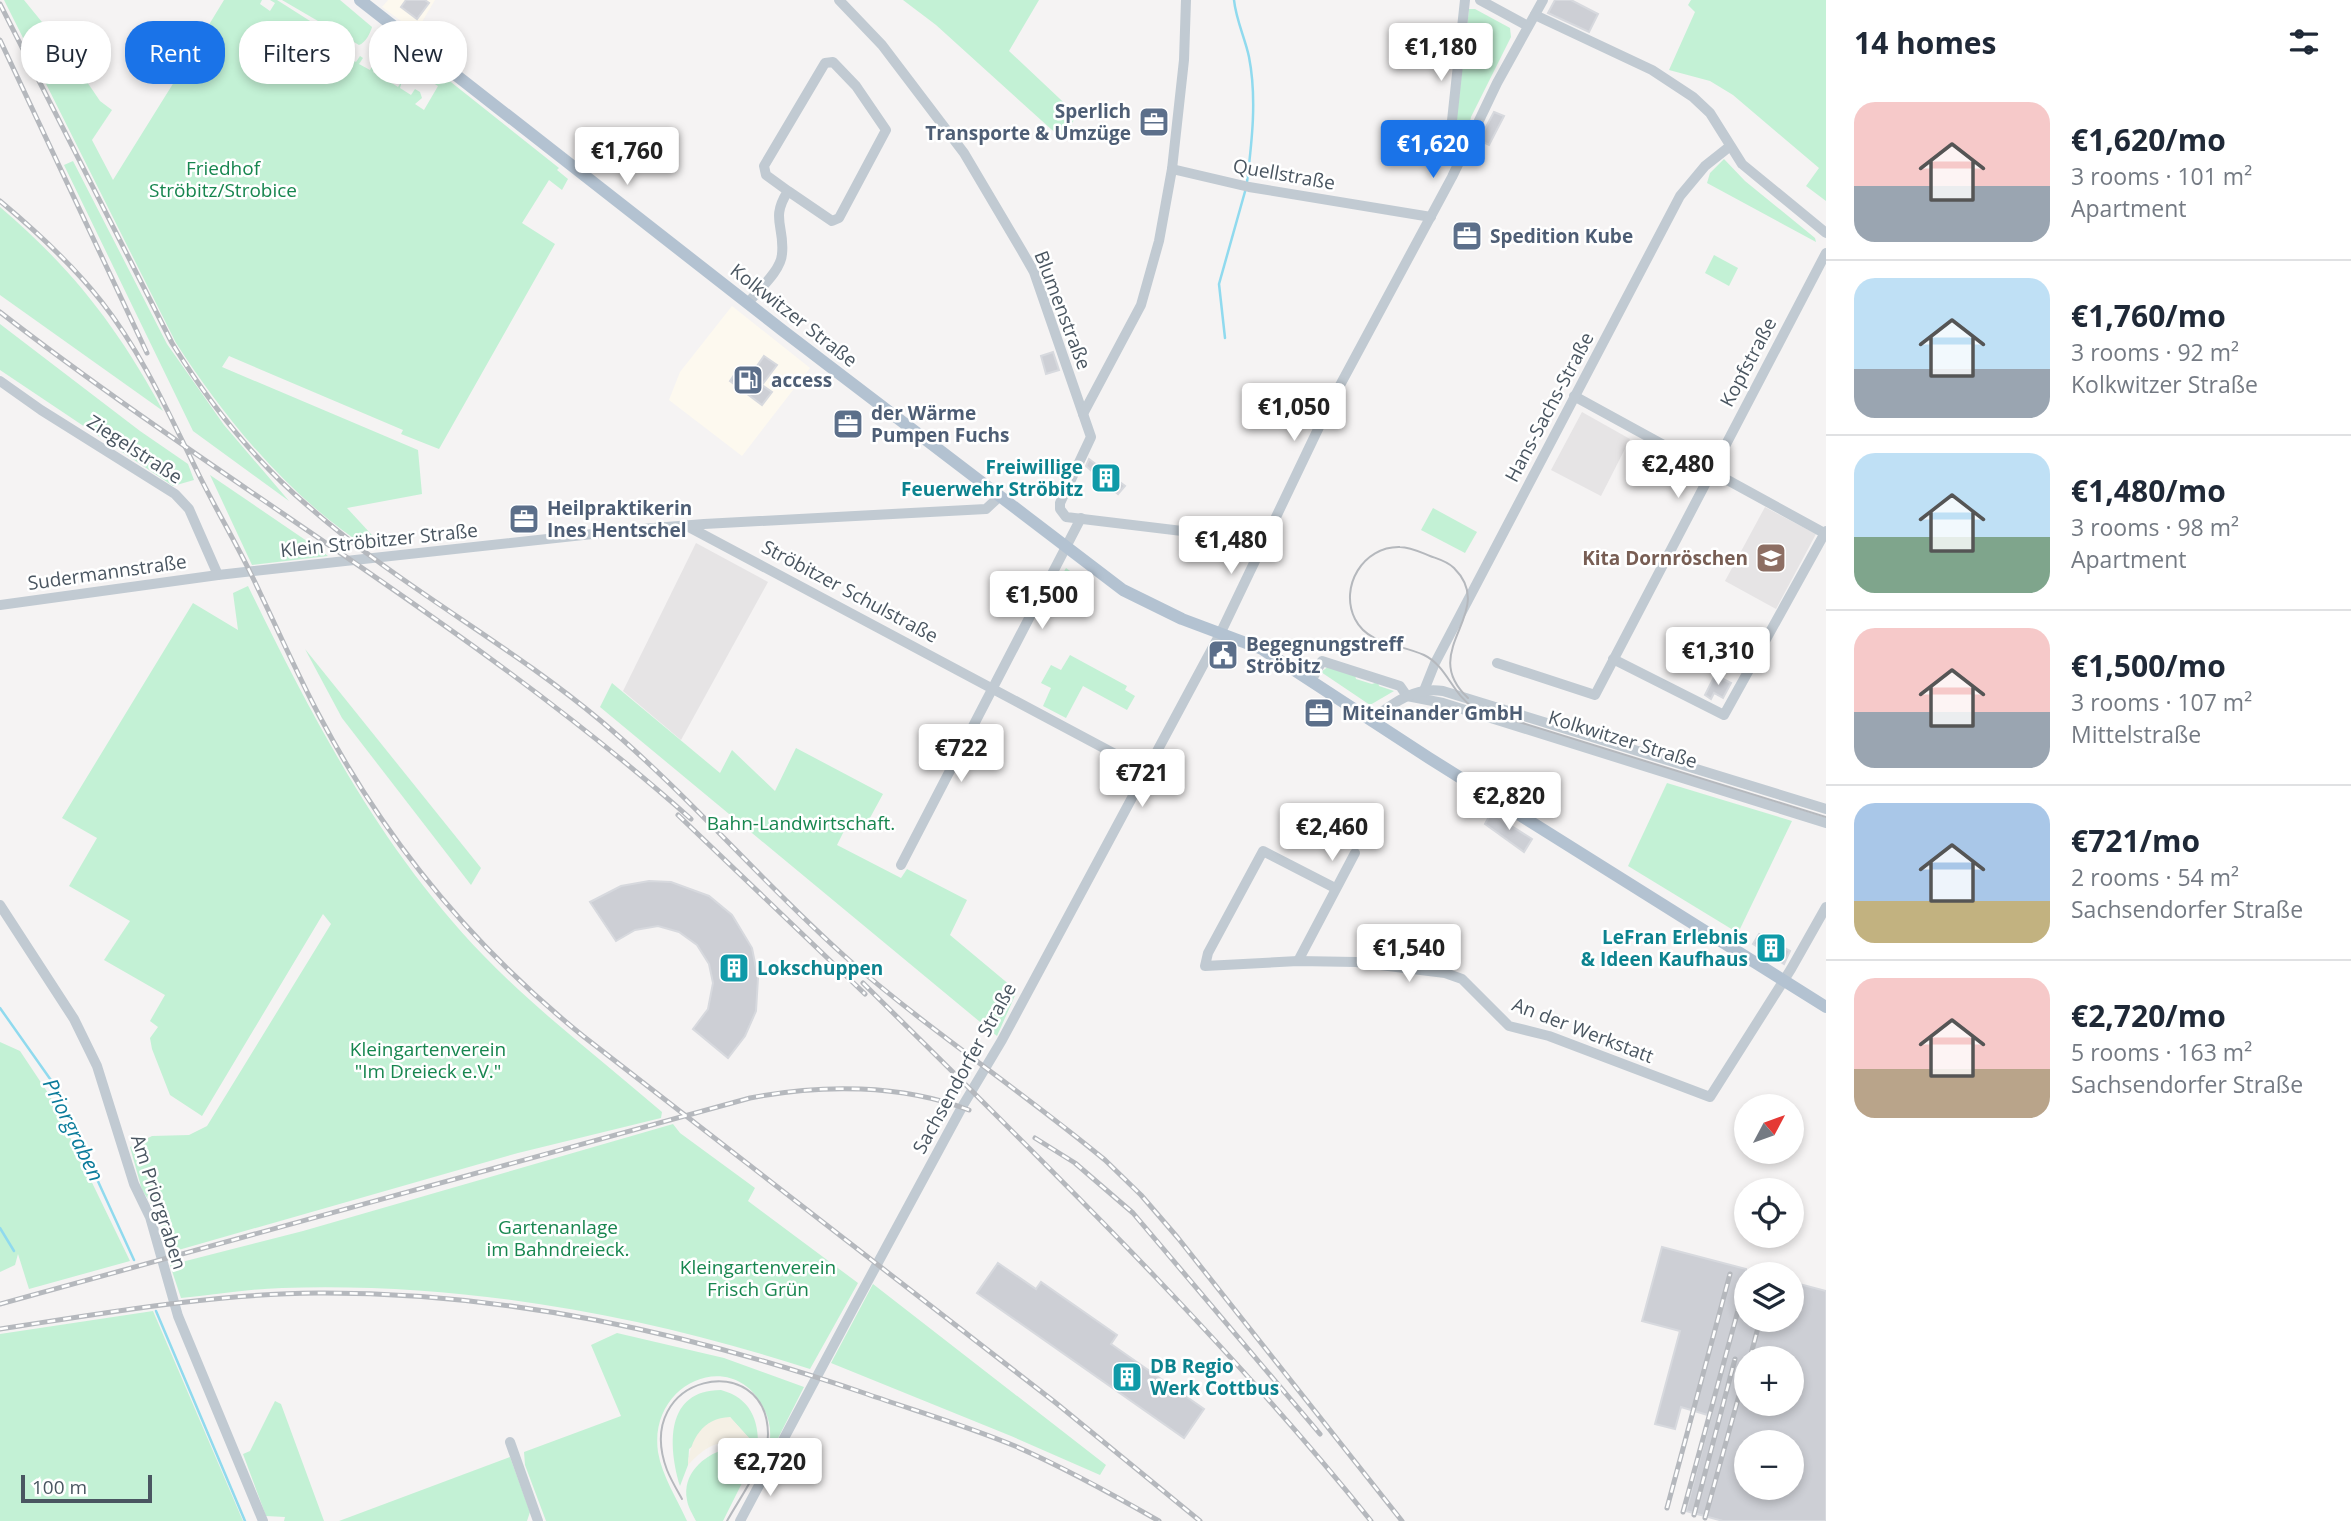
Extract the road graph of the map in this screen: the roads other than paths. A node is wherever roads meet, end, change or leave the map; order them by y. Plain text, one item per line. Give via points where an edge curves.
1 (360, 0) edge
2 (839, 0) edge
3 (1186, 0) edge
4 (1465, 0) edge
5 (1480, 0) edge
6 (1544, 0) edge
7 (1535, 15) junction
8 (1528, 26) junction
9 (1468, 146) junction
10 (1729, 147) junction
11 (1172, 169) junction
12 (788, 191) junction
13 (1431, 217) junction
14 (1826, 233) edge
15 (1826, 253) edge
16 (748, 303) junction
17 (0, 381) edge
18 (1574, 396) junction
19 (1083, 414) junction
20 (1710, 470) junction
21 (1000, 496) junction
22 (1081, 518) junction
23 (685, 525) junction
24 (1826, 533) edge
25 (1265, 541) junction
26 (1067, 547) junction
27 (218, 575) junction
28 (0, 605) edge
29 (1221, 632) junction
30 (1613, 659) junction
31 (1497, 663) dead end
32 (1311, 681) junction
33 (995, 688) junction
34 (1422, 694) junction
35 (1407, 696) junction
36 (1370, 720) junction
37 (1145, 769) junction
38 (1826, 808) edge
39 (1826, 823) edge
40 (1355, 853) dead end
41 (901, 865) dead end
42 (1335, 888) junction
43 (0, 905) edge
44 (1826, 907) edge
45 (1298, 961) junction
46 (1784, 980) junction
47 (1826, 1007) edge
48 (510, 1442) dead end
49 (263, 1521) edge
50 (538, 1521) edge
51 (740, 1521) edge

1 - 16 main road, Kolkwitzer Straße
2 - 19 street, Blumenstraße via 882,45 964,153 1034,272
3 - 11 street
4 - 9 street via 1451,130
5 - 8 street
6 - 7 street, Sachsendorfer Straße
7 - 8 street, Sachsendorfer Straße
7 - 10 street via 1676,85 1710,113
8 - 9 street, Sachsendorfer Straße
9 - 13 street, Sachsendorfer Straße
10 - 14 street via 1757,179
10 - 18 street, Hans-Sachs-Straße via 1705,166 1680,196
11 - 13 street, Quellstraße
11 - 19 street via 1141,305
12 - 12 street via 766,175 764,166 825,63 833,62 886,130 839,218 832,221
12 - 16 street via 779,206 779,264
13 - 25 street, Sachsendorfer Straße via 1331,402
15 - 20 street, Kopfstraße
16 - 21 main road, Kolkwitzer Straße
17 - 27 street, Ziegelstraße via 175,494 189,509
18 - 20 street
18 - 34 street, Hans-Sachs-Straße
19 - 22 street, Blumenstraße via 1091,437 1060,503 1066,517
20 - 24 street
20 - 30 street, Kopfstraße
21 - 23 street, Klein Ströbitzer Straße via 986,509
21 - 26 main road, Kolkwitzer Straße
22 - 25 street
22 - 26 street
23 - 27 street, Klein Ströbitzer Straße
23 - 33 street, Ströbitzer Schulstraße
24 - 30 street via 1724,715
25 - 29 street, Sachsendorfer Straße
26 - 29 main road, Kolkwitzer Straße via 1123,590
26 - 33 street
27 - 28 street, Sudermannstraße
29 - 32 main road, Kolkwitzer Straße via 1262,649
29 - 37 street, Sachsendorfer Straße
30 - 31 street, Kopfstraße via 1595,695
32 - 35 street, Kolkwitzer Straße via 1322,661 1400,686
32 - 36 main road, Kolkwitzer Straße
33 - 37 street, Ströbitzer Schulstraße
33 - 41 street
34 - 35 street, Kolkwitzer Straße
34 - 38 street, Kolkwitzer Straße via 1458,695
34 - 39 street, Kolkwitzer Straße
35 - 36 street
36 - 46 main road, Kolkwitzer Straße
37 - 51 street, Sachsendorfer Straße
40 - 42 street
42 - 45 street
42 - 45 street, An der Werkstatt via 1263,851 1208,953 1206,966
43 - 49 street, Am Priorgraben via 74,1018 97,1066 134,1184 150,1217 178,1316
44 - 46 street
45 - 46 street, An der Werkstatt via 1356,962 1446,973 1462,979 1509,1026 1549,1036 1710,1097
46 - 47 main road, Kolkwitzer Straße
48 - 50 street

